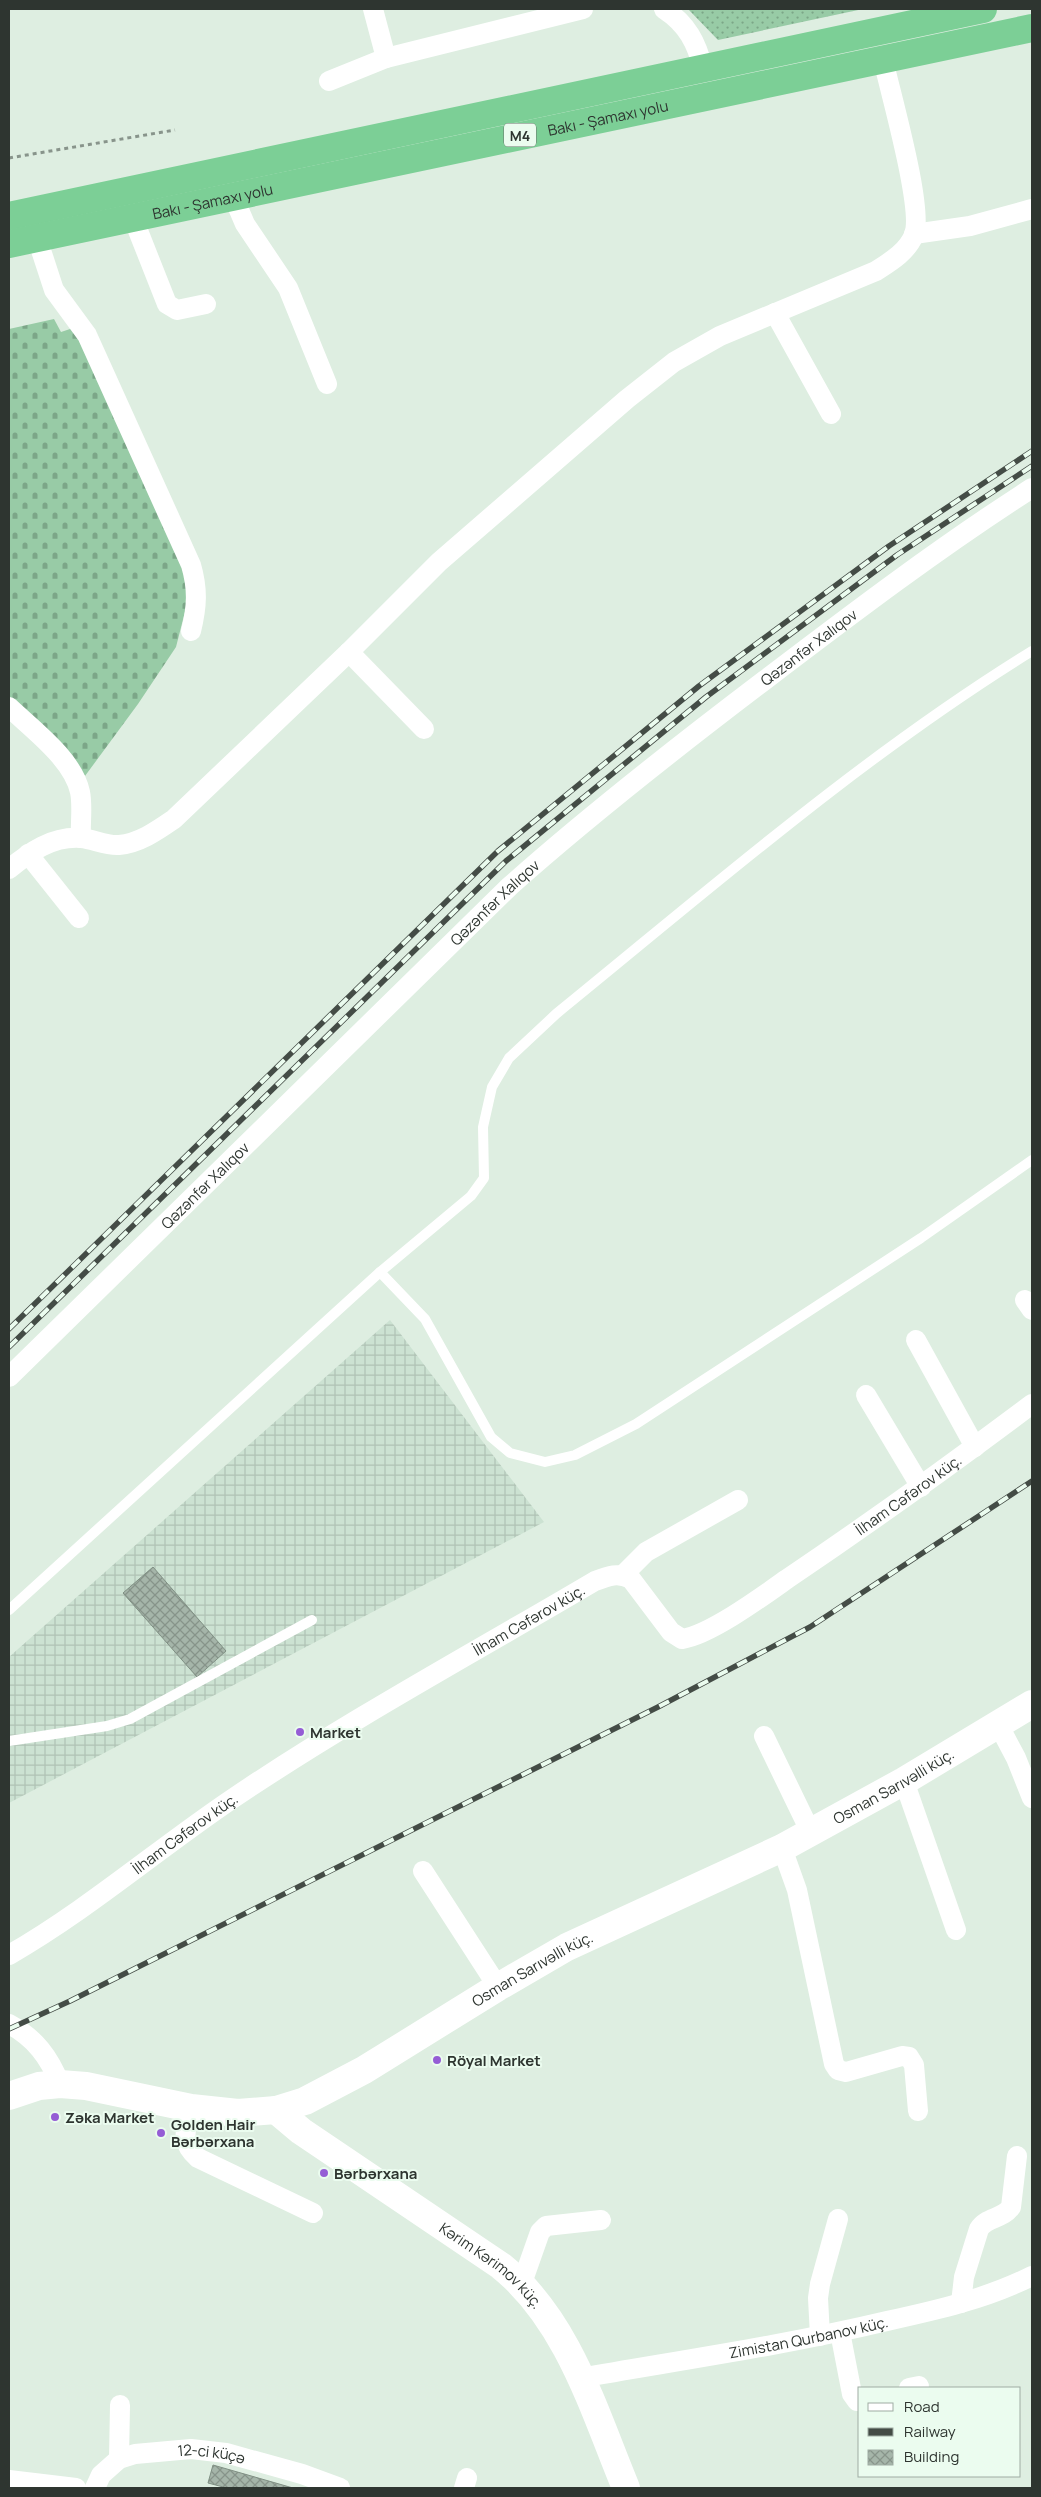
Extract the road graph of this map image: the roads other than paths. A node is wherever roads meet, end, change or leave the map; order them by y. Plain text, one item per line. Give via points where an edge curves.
1 (373, 9) edge
2 (664, 9) edge
3 (983, 9) edge
4 (576, 10) edge
5 (1032, 28) edge
6 (386, 58) junction
7 (883, 59) junction
8 (703, 69) junction
9 (329, 81) dead end
10 (233, 196) junction
11 (1032, 209) edge
12 (9, 216) edge
13 (133, 218) junction
14 (914, 234) junction
15 (36, 238) junction
16 (9, 244) edge
17 (206, 304) dead end
18 (774, 313) junction
19 (327, 384) dead end
20 (831, 414) dead end
21 (1032, 488) edge
22 (191, 631) dead end
23 (1032, 651) edge
24 (348, 652) junction
25 (9, 706) edge
26 (424, 729) dead end
27 (81, 838) junction
28 (28, 854) junction
29 (9, 869) edge
30 (79, 918) dead end
31 (1032, 1160) edge
32 (380, 1272) junction
33 (916, 1340) dead end
34 (9, 1378) edge
35 (866, 1395) dead end
36 (1032, 1404) edge
37 (975, 1447) junction
38 (921, 1487) junction
39 (738, 1500) dead end
40 (622, 1575) junction
41 (9, 1610) edge
42 (312, 1620) dead end
43 (1032, 1704) edge
44 (998, 1724) junction
45 (764, 1736) dead end
46 (9, 1741) edge
47 (904, 1781) junction
48 (1032, 1798) edge
49 (810, 1833) junction
50 (782, 1848) junction
51 (423, 1871) dead end
52 (956, 1930) dead end
53 (9, 1954) edge
54 (498, 1986) junction
55 (9, 2024) edge
56 (60, 2084) junction
57 (9, 2096) edge
58 (190, 2108) junction
59 (276, 2110) junction
60 (918, 2111) dead end
61 (1017, 2156) dead end
62 (313, 2213) dead end
63 (838, 2219) dead end
64 (601, 2220) dead end
65 (522, 2283) junction
66 (1030, 2283) edge
67 (961, 2303) junction
68 (840, 2332) junction
69 (820, 2336) junction
70 (580, 2378) junction
71 (858, 2401) edge
72 (120, 2405) dead end
73 (119, 2459) junction
74 (9, 2480) edge
75 (76, 2488) edge
76 (95, 2488) edge
77 (340, 2488) edge
78 (626, 2488) edge

1 - 6 street
2 - 8 street via 688,30 695,41
3 - 8 highway, Bakı - Şamaxı yolu / M4
4 - 6 street
5 - 7 highway, Bakı - Şamaxı yolu / M4
6 - 9 street
7 - 10 highway, Bakı - Şamaxı yolu / M4
7 - 14 street via 912,185 916,218
8 - 12 highway, Bakı - Şamaxı yolu / M4
10 - 13 highway, Bakı - Şamaxı yolu / M4
10 - 19 street via 245,224 288,288
11 - 14 street via 970,226
13 - 15 highway, Bakı - Şamaxı yolu / M4
13 - 17 street via 167,304 177,310
14 - 18 street via 907,246 876,272
15 - 16 highway, Bakı - Şamaxı yolu / M4
15 - 22 street via 54,290 87,335 191,565 197,585
18 - 20 street
18 - 24 street via 720,336 674,362 627,399 439,562
21 - 34 street, Qəzənfər Xalıqov via 965,531 851,614 564,838 503,893
23 - 32 lane via 872,759 556,1014 516,1051 492,1088 483,1128 484,1178 471,1196
24 - 26 street
24 - 27 street via 174,819 152,834 118,845
25 - 27 street via 68,766 76,780 80,794
27 - 28 street via 45,844
28 - 29 street
28 - 30 street
31 - 32 lane via 921,1238 636,1424 575,1455 545,1462 510,1453 491,1437 425,1320
32 - 41 lane
33 - 37 street
35 - 38 street
36 - 37 street, İlham Cəfərov küç.
37 - 38 street, İlham Cəfərov küç.
38 - 40 street, İlham Cəfərov küç. via 754,1602 694,1638 682,1640 671,1632 638,1586
39 - 40 street via 646,1552
40 - 53 street, İlham Cəfərov küç. via 610,1575 595,1581 298,1756 45,1934
42 - 46 lane via 130,1719 107,1726
43 - 44 street, Osman Sarıvəlli küç.
44 - 47 street, Osman Sarıvəlli küç.
44 - 48 street
45 - 49 street
47 - 49 street, Osman Sarıvəlli küç.
47 - 52 street
49 - 50 street, Osman Sarıvəlli küç.
50 - 54 street, Osman Sarıvəlli küç. via 610,1926
50 - 60 street via 798,1890 834,2064 838,2070 846,2072 902,2056 909,2057 914,2065
51 - 54 street
54 - 59 street, Osman Sarıvəlli küç. via 364,2070 305,2101
55 - 56 street via 40,2046 52,2062
56 - 57 street, Osman Sarıvəlli küç. via 39,2086
56 - 58 street, Osman Sarıvəlli küç. via 86,2086
58 - 59 street, Osman Sarıvəlli küç. via 238,2113
58 - 62 street via 186,2144 198,2158
59 - 65 street, Kərim Kərimov küç. via 301,2131
61 - 67 street via 1011,2206 1006,2213 982,2223 964,2277
63 - 69 street via 820,2284
64 - 65 street via 546,2226 540,2232
65 - 70 street, Kərim Kərimov küç. via 554,2327
66 - 67 street, Zimistan Qurbanov küç.
67 - 68 street, Zimistan Qurbanov küç.
68 - 69 street, Zimistan Qurbanov küç.
68 - 71 street via 852,2394
69 - 70 street, Zimistan Qurbanov küç.
70 - 78 street, Kərim Kərimov küç.
72 - 73 street
73 - 76 street, 12-ci küçə via 101,2475
73 - 77 street, 12-ci küçə via 135,2454 191,2449 226,2453
74 - 75 street

